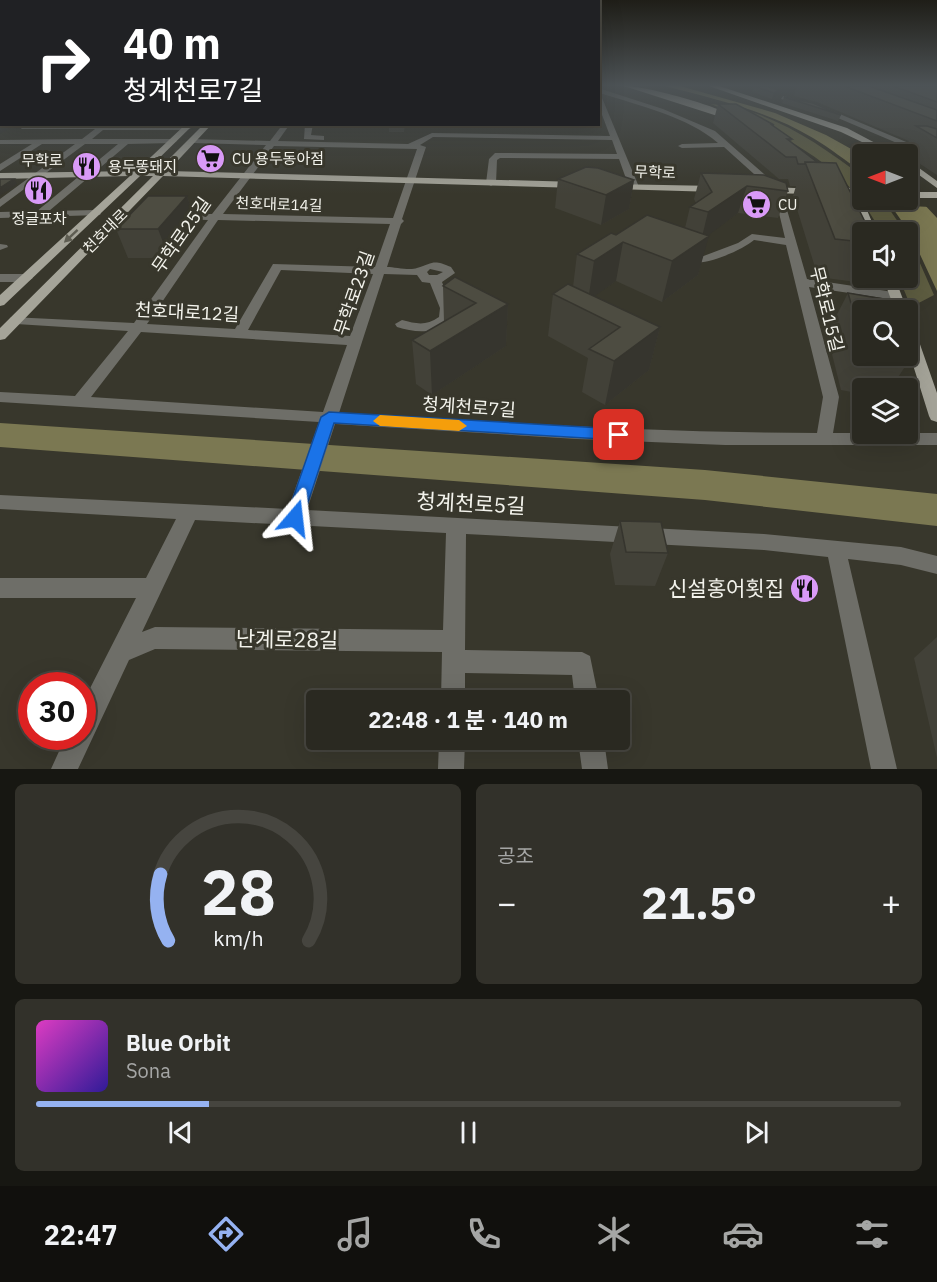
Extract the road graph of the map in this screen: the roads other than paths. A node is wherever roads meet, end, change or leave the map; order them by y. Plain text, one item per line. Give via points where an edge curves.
1 (697, 122) edge
2 (742, 122) edge
3 (821, 122) edge
4 (853, 122) edge
5 (745, 123) edge
6 (600, 124) edge
7 (610, 124) joint
8 (26, 126) edge
9 (69, 126) edge
10 (104, 126) edge
11 (189, 126) edge
12 (207, 126) edge
13 (286, 126) edge
14 (308, 126) edge
15 (474, 126) edge
16 (518, 126) edge
17 (422, 132) dead end
18 (473, 135) junction
19 (519, 136) junction
20 (616, 138) junction
21 (0, 141) edge
22 (126, 141) junction
23 (173, 141) junction
24 (193, 141) junction
25 (82, 142) junction
26 (274, 142) junction
27 (39, 143) junction
28 (726, 144) junction
29 (872, 144) edge
30 (411, 146) junction
31 (682, 146) dead end
32 (623, 157) junction
33 (177, 158) junction
34 (937, 158) edge
35 (153, 159) junction
36 (0, 168) edge
37 (918, 171) edge
38 (162, 173) junction
39 (99, 174) junction
40 (138, 174) junction
41 (206, 174) dead end
42 (37, 175) junction
43 (84, 175) junction
44 (217, 175) junction
45 (247, 175) junction
46 (0, 176) edge
47 (411, 180) junction
48 (839, 182) edge
49 (490, 183) junction
50 (588, 185) edge
51 (937, 185) edge
52 (599, 186) edge
53 (124, 187) junction
54 (634, 187) junction
55 (730, 189) edge
56 (754, 190) edge
57 (778, 190) junction
58 (144, 191) junction
59 (0, 192) edge
60 (15, 192) junction
61 (850, 193) junction
62 (918, 195) edge
63 (936, 195) edge
64 (0, 204) edge
65 (96, 213) junction
66 (39, 214) junction
67 (0, 215) edge
68 (157, 215) edge
69 (216, 216) junction
70 (399, 220) junction
71 (867, 222) edge
72 (791, 242) junction
73 (699, 260) edge
74 (382, 270) junction
75 (0, 278) edge
76 (27, 278) junction
77 (801, 282) junction
78 (893, 288) edge
79 (896, 297) junction
80 (897, 300) edge
81 (0, 302) edge
82 (16, 320) junction
83 (402, 324) dead end
84 (138, 327) junction
85 (240, 333) junction
86 (0, 336) edge
87 (357, 340) junction
88 (918, 360) edge
89 (0, 397) edge
90 (79, 402) junction
91 (937, 416) edge
92 (326, 425) junction
93 (824, 438) junction
94 (937, 439) edge
95 (0, 502) edge
96 (189, 512) junction
97 (295, 518) junction
98 (456, 526) junction
99 (836, 549) junction
100 (937, 565) edge
101 (0, 588) edge
102 (152, 588) junction
103 (122, 651) junction
104 (454, 651) junction
105 (453, 690) edge
106 (586, 690) edge
107 (96, 703) edge
108 (73, 750) edge
109 (452, 750) edge
110 (592, 750) edge
111 (64, 769) edge
112 (452, 769) edge
113 (595, 769) edge
114 (884, 769) edge

1 - 28 street
2 - 5 main road
3 - 29 main road
4 - 34 street
6 - 7 street
7 - 20 street
8 - 9 street
8 - 21 street
9 - 10 street
10 - 11 street
10 - 25 street
11 - 23 main road, 천호대로
12 - 24 main road, 천호대로
13 - 26 street, 무학로25길
14 - 17 street via 306,136 314,138 405,138
15 - 18 street
16 - 19 street
18 - 19 street
18 - 30 street via 432,135
19 - 20 street
20 - 32 street
21 - 27 street
22 - 23 street
22 - 25 street
22 - 43 street, 무학로
23 - 35 main road, 천호대로
24 - 26 street
24 - 33 main road, 천호대로
25 - 27 street
25 - 42 street
26 - 30 street
26 - 45 street, 무학로25길
27 - 36 street, 무학로
28 - 31 street
28 - 57 street
30 - 47 street via 422,147
32 - 49 street via 498,155 493,159
32 - 54 street
33 - 38 main road, 천호대로
33 - 44 main road via 188,167
35 - 39 main road
35 - 40 main road, 천호대로
37 - 51 main road
38 - 40 main road, 무학로
38 - 41 main road, 무학로
38 - 44 main road, 무학로
38 - 58 main road, 천호대로
39 - 40 main road, 무학로
39 - 43 main road, 무학로
39 - 53 main road
40 - 53 main road, 천호대로
42 - 43 main road, 무학로
42 - 46 main road, 무학로
42 - 60 street
43 - 66 street, 무학로
44 - 45 main road, 무학로
44 - 58 main road
45 - 47 main road, 무학로
45 - 69 street, 무학로25길
47 - 49 main road, 무학로
47 - 70 street, 무학로23길
48 - 61 main road
49 - 50 main road, 무학로
52 - 54 main road, 무학로
53 - 65 main road, 천호대로
54 - 55 main road, 무학로
56 - 57 main road
57 - 61 main road
57 - 72 street, 무학로15길
58 - 82 main road, 천호대로 via 127,215
59 - 60 street
60 - 64 street
61 - 71 main road
62 - 63 main road
65 - 66 street
65 -> 76 main road, 천호대로
66 - 67 street
68 - 69 street, 천호대로14길
69 - 70 street, 천호대로14길
69 - 84 street, 무학로25길
70 - 74 street, 무학로23길
72 - 73 street via 752,237 742,245
72 - 77 street, 무학로15길
74 - 83 street via 420,272 431,266 447,269 448,276 435,280 446,308 445,318 435,327
74 - 85 street via 278,266
74 - 87 street, 무학로23길
75 - 76 street
76 - 81 main road, 천호대로
77 - 79 street
77 - 93 street, 무학로15길 via 831,397
78 - 79 main road
79 - 80 main road
82 - 84 street, 천호대로12길
82 - 86 main road, 천호대로
84 - 85 street, 천호대로12길
84 - 90 street, 무학로25길
85 - 87 street, 천호대로12길
87 - 92 street, 무학로23길
88 - 91 main road
89 - 90 street, 청계천로7길
90 - 92 street, 청계천로7길
92 - 93 street, 청계천로7길 via 725,440
92 - 97 street, 무학로23길
93 - 94 street, 청계천로7길
95 - 96 street, 청계천로5길
96 - 97 street, 청계천로5길
96 - 102 street
97 - 98 street, 청계천로5길
98 - 99 street, 청계천로5길
98 - 104 street
99 - 100 street, 청계천로5길 via 901,555
99 - 114 street
101 - 102 street
102 - 103 street
103 - 104 street, 난계로28길 via 156,638
103 - 107 street
104 - 105 street
104 - 106 street, 난계로28길 via 582,664
108 - 111 street
109 - 112 street
110 - 113 street

